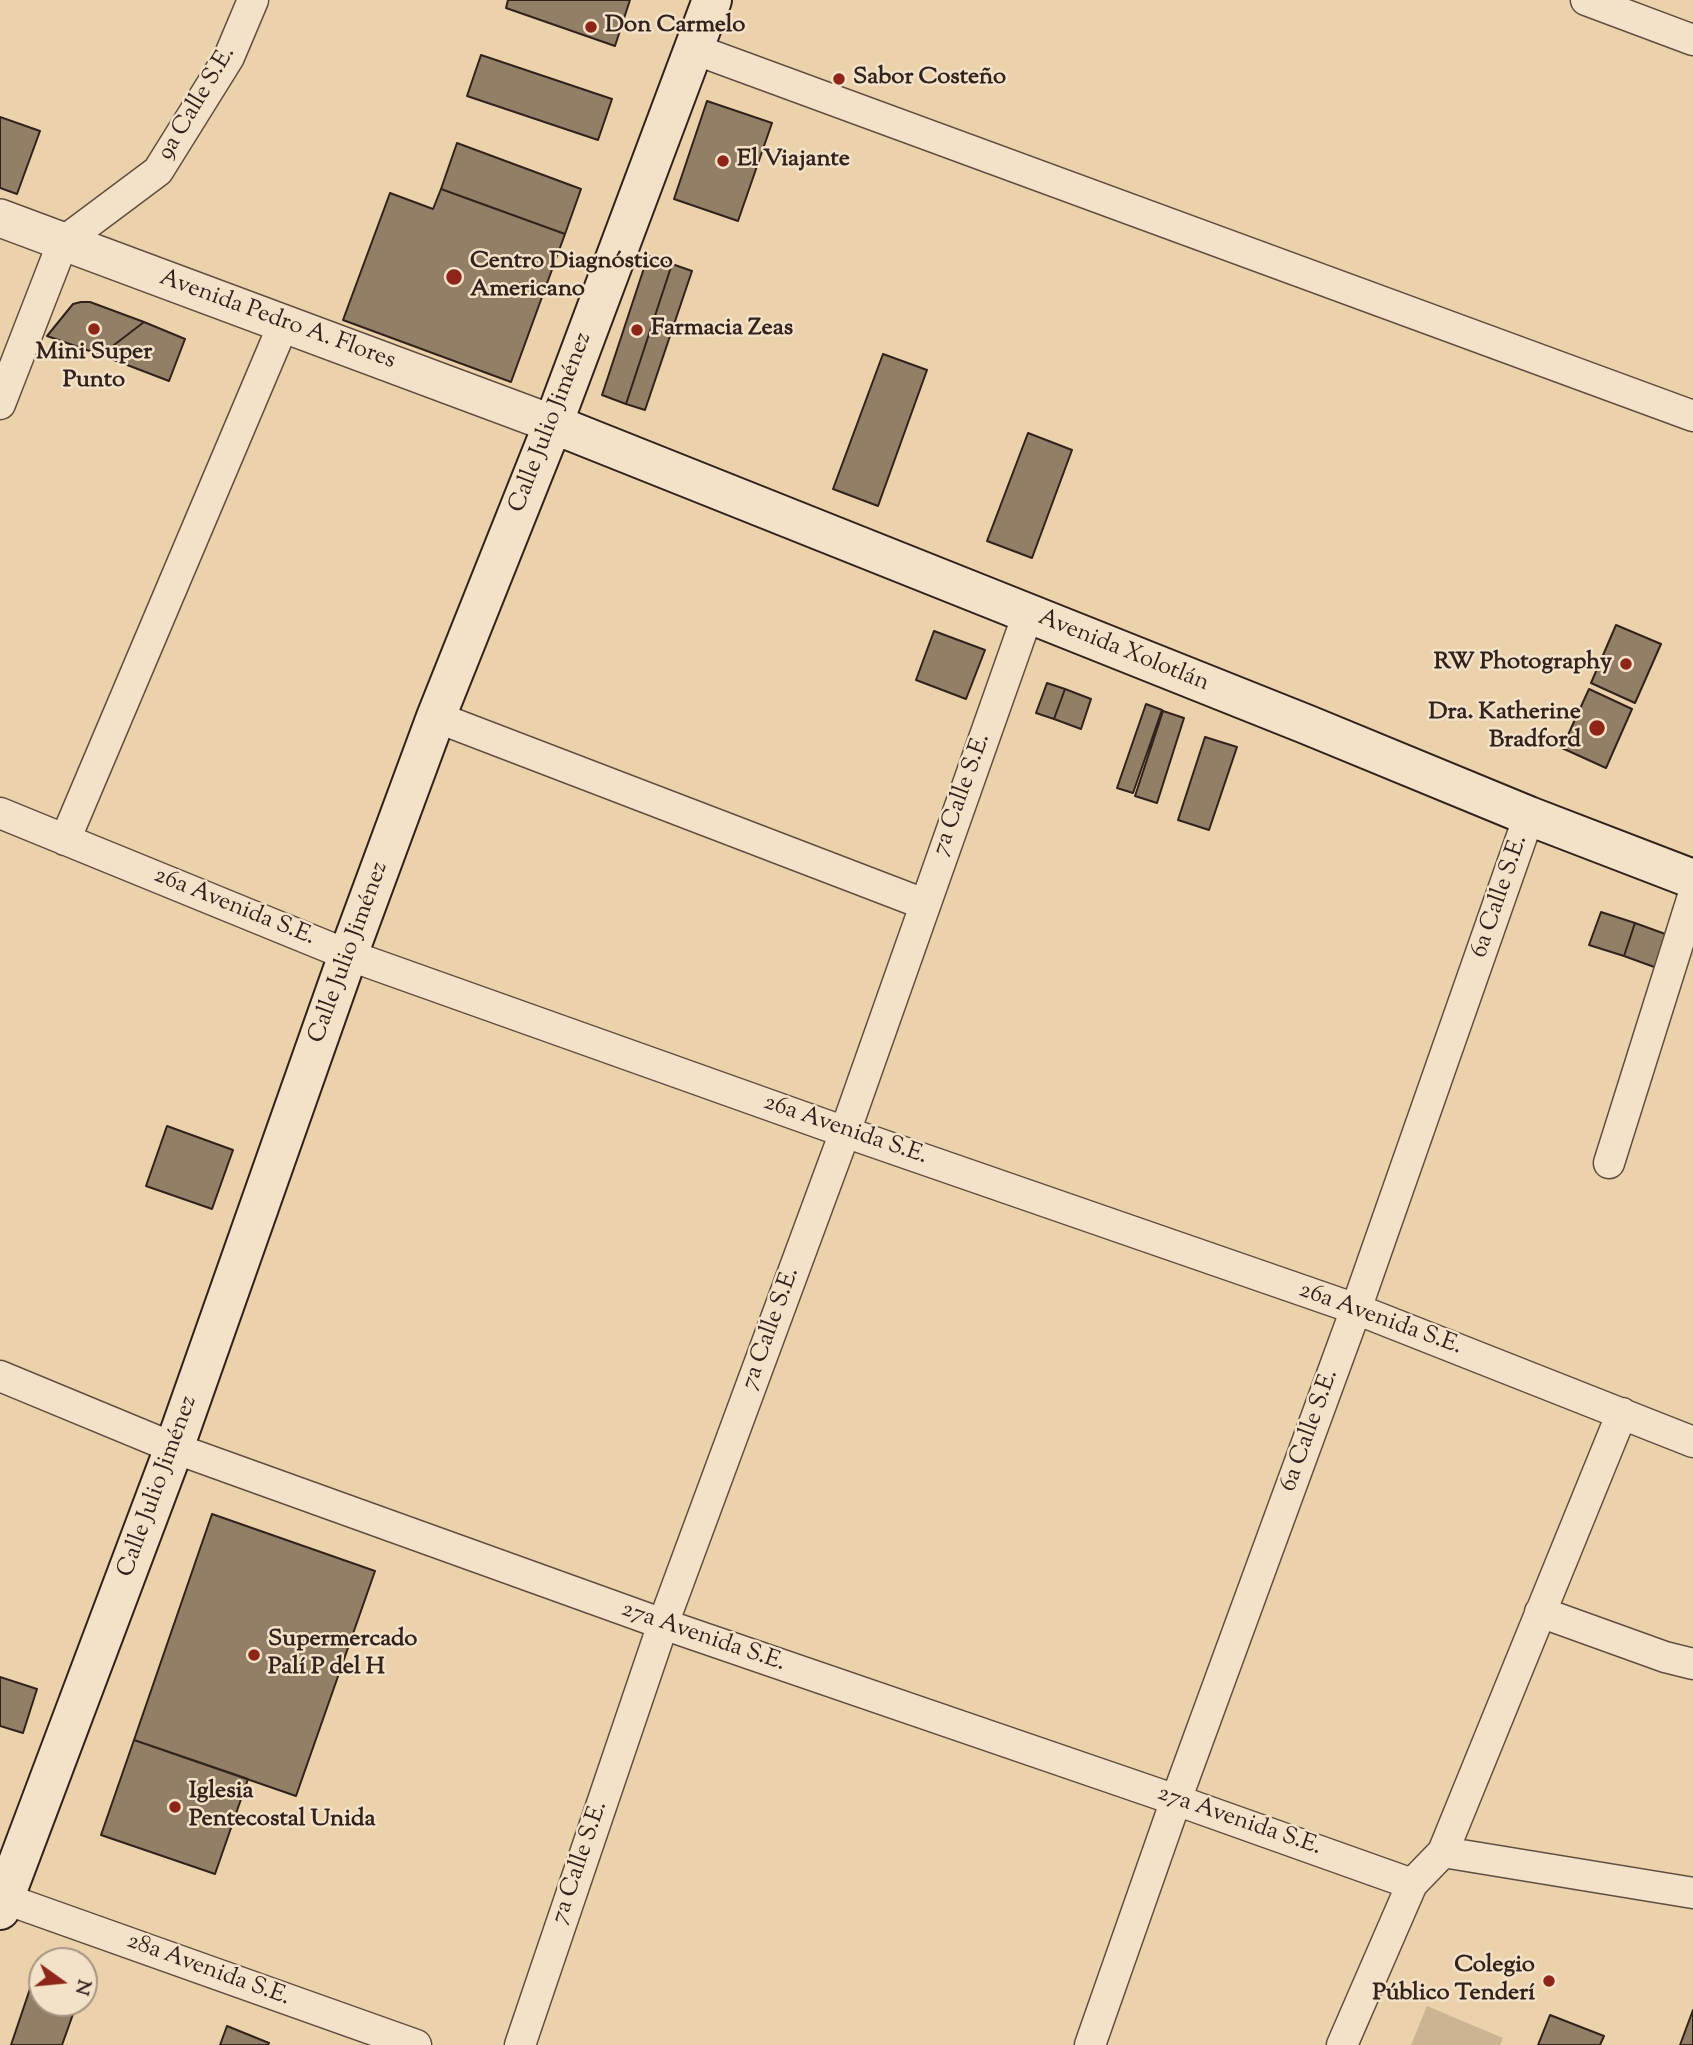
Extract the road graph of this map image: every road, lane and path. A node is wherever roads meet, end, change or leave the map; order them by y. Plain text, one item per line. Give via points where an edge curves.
1 (253, 0) edge
2 (712, 0) edge
3 (1586, 0) edge
4 (1693, 40) edge
5 (694, 49) junction
6 (0, 218) edge
7 (63, 242) junction
8 (284, 323) junction
9 (0, 404) edge
10 (1693, 416) edge
11 (553, 424) junction
12 (1028, 614) junction
13 (436, 717) junction
14 (0, 813) edge
15 (1529, 816) junction
16 (65, 840) junction
17 (1693, 879) edge
18 (1693, 896) edge
19 (924, 904) junction
20 (348, 955) junction
21 (845, 1132) junction
22 (1609, 1163) dead end
23 (1356, 1309) junction
24 (0, 1376) edge
25 (1622, 1413) junction
26 (1693, 1442) edge
27 (174, 1448) junction
28 (1540, 1612) junction
29 (663, 1624) junction
30 (1693, 1664) edge
31 (1176, 1800) junction
32 (1443, 1852) junction
33 (1412, 1884) junction
34 (1693, 1893) edge
35 (1, 1902) edge
36 (415, 2045) edge
37 (520, 2045) edge
38 (1090, 2045) edge
39 (1342, 2045) edge

1 - 7 street, 9a Calle S.E. via 229,57 158,171
2 - 5 main road, Calle Julio Jiménez
3 - 4 street
5 - 10 street
5 - 11 main road, Calle Julio Jiménez
6 - 7 street, Avenida Pedro A. Flores
7 - 8 street, Avenida Pedro A. Flores
7 - 9 street
8 - 11 street, Avenida Pedro A. Flores
8 - 16 street
11 - 12 main road, Avenida Xolotlán
11 - 13 main road, Calle Julio Jiménez
12 - 15 main road, Avenida Xolotlán
12 - 19 street, 7a Calle S.E.
13 - 19 street
13 - 20 main road, Calle Julio Jiménez
14 - 16 street, 26a Avenida S.E.
15 - 17 main road, Avenida Xolotlán
15 - 23 street, 6a Calle S.E.
16 - 20 street, 26a Avenida S.E.
18 - 22 street
19 - 21 street, 7a Calle S.E.
20 - 21 street, 26a Avenida S.E.
20 - 27 main road, Calle Julio Jiménez
21 - 23 street, 26a Avenida S.E.
21 - 29 street, 7a Calle S.E.
23 - 25 street, 26a Avenida S.E.
23 - 31 street, 6a Calle S.E.
24 - 27 street, 27a Avenida S.E.
25 - 26 street, 26a Avenida S.E.
25 - 28 street
27 - 29 street, 27a Avenida S.E.
27 - 35 main road, Calle Julio Jiménez
28 - 30 street
28 - 32 street
29 - 31 street, 27a Avenida S.E.
29 - 37 street, 7a Calle S.E.
31 - 33 street, 27a Avenida S.E.
31 - 38 street, 6a Calle S.E.
32 - 33 street
32 - 34 street
33 - 39 street
35 - 36 street, 28a Avenida S.E.

